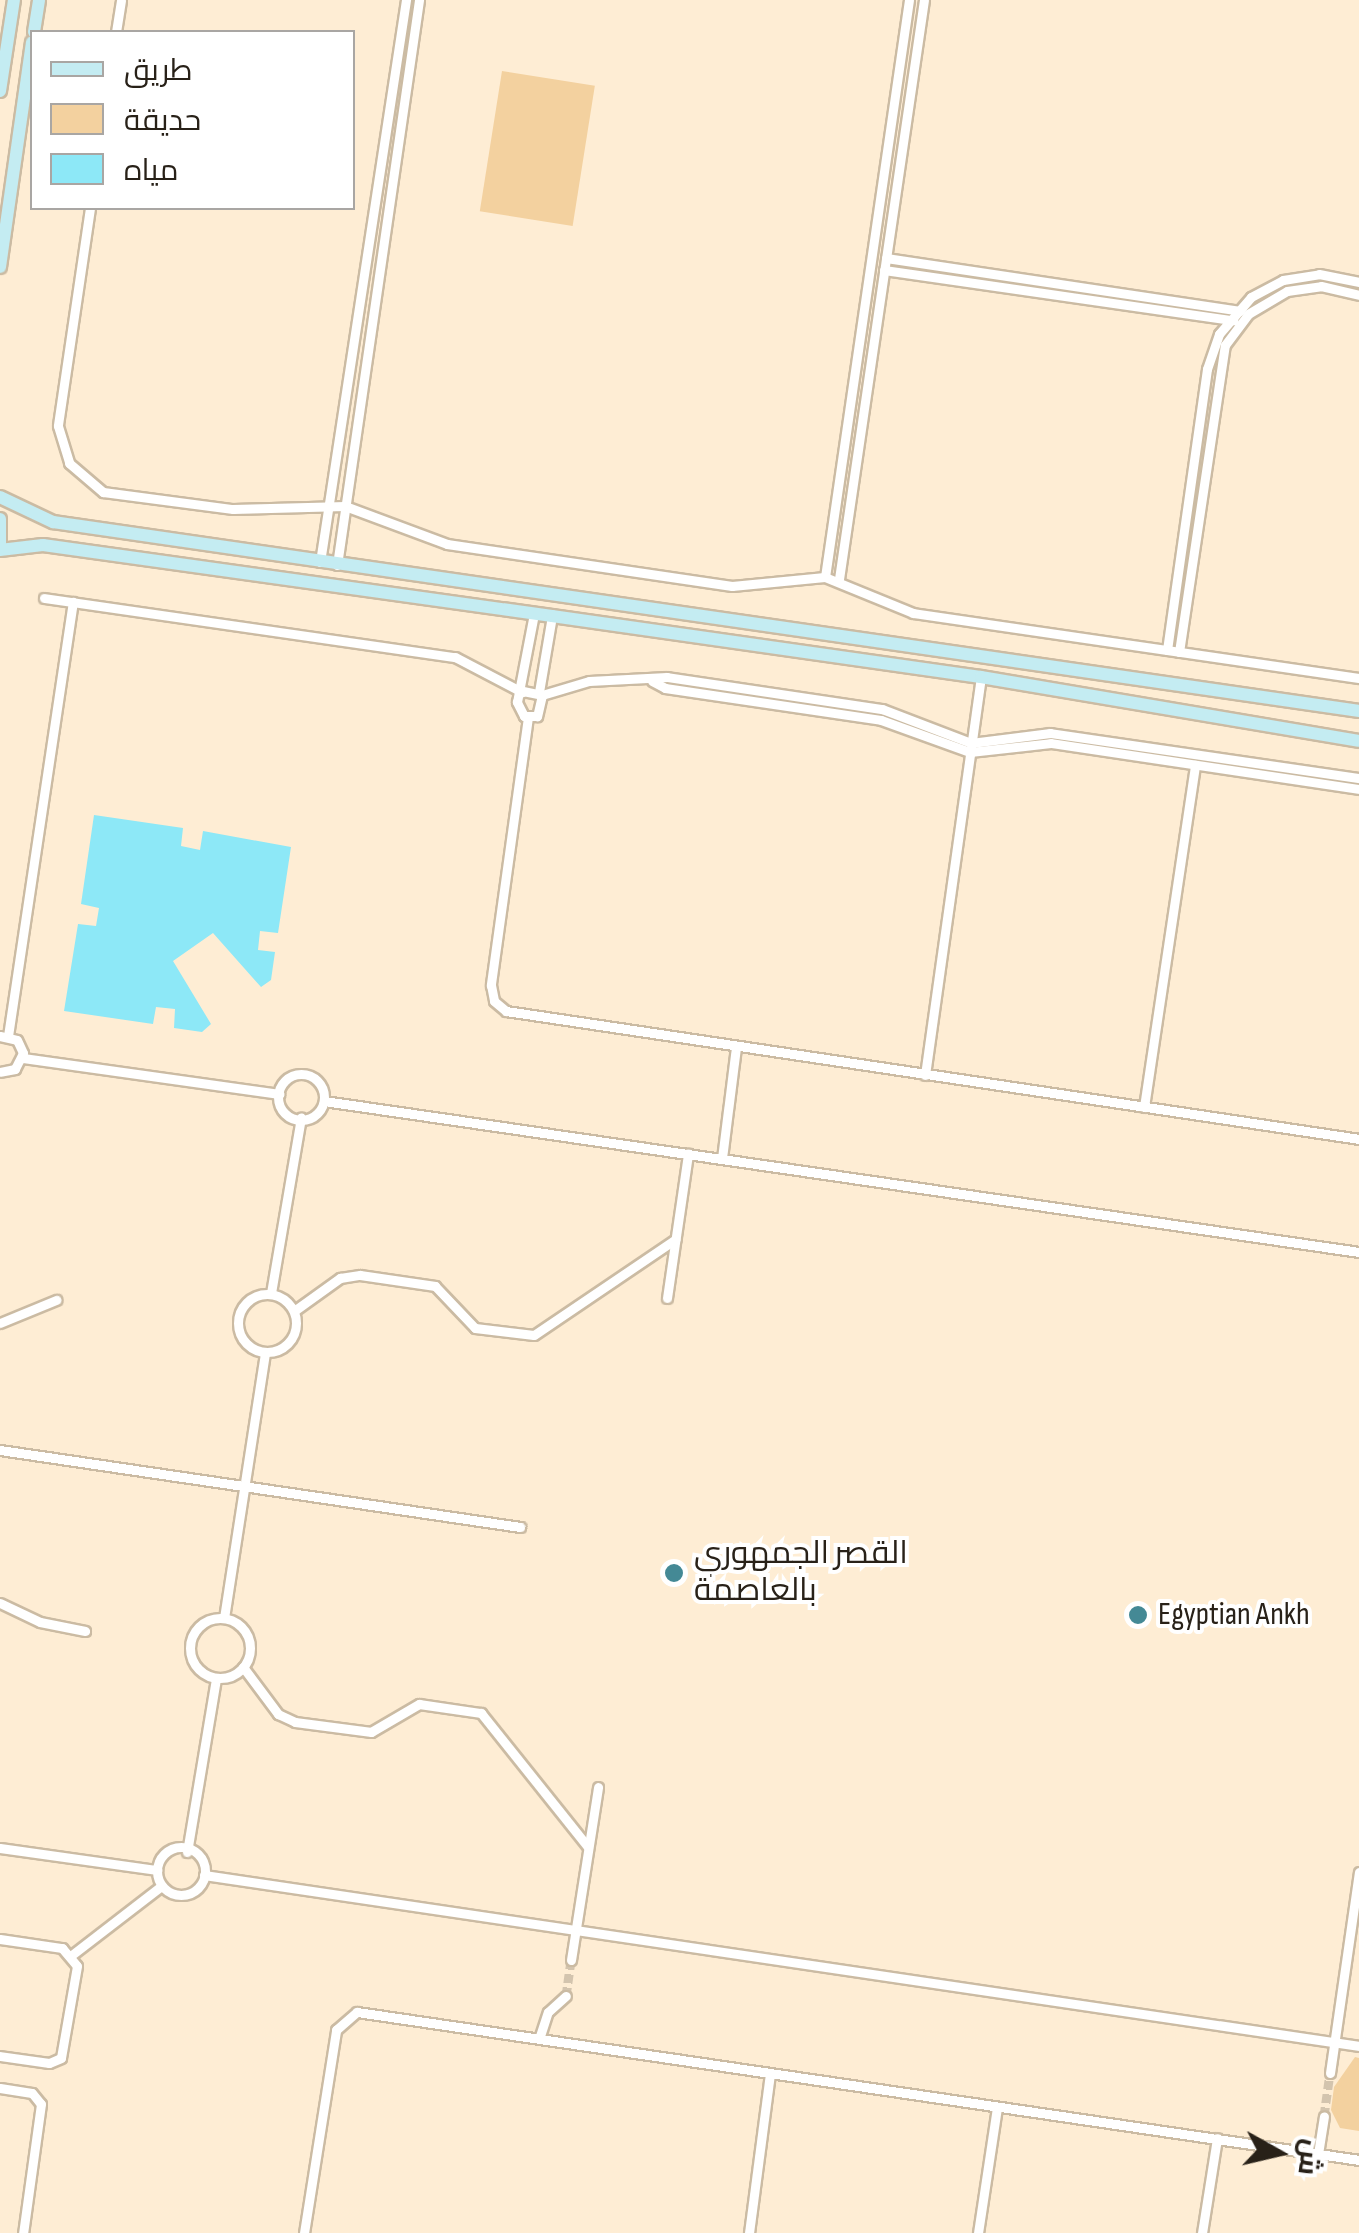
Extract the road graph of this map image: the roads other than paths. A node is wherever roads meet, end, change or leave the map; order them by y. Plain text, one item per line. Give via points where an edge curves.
1 (14, 0) edge
2 (39, 0) edge
3 (120, 0) edge
4 (406, 0) edge
5 (419, 0) edge
6 (908, 0) edge
7 (924, 0) edge
8 (34, 30) edge
9 (116, 30) edge
10 (30, 53) edge
11 (0, 91) edge
12 (5, 188) edge
13 (90, 210) edge
14 (885, 264) junction
15 (0, 266) edge
16 (1359, 282) edge
17 (1359, 295) edge
18 (1237, 317) junction
19 (1, 501) edge
20 (330, 504) junction
21 (345, 506) junction
22 (0, 519) edge
23 (0, 547) edge
24 (320, 562) junction
25 (337, 565) junction
26 (825, 577) junction
27 (838, 579) junction
28 (44, 598) dead end
29 (73, 602) junction
30 (534, 614) junction
31 (552, 616) junction
32 (766, 624) junction
33 (762, 646) junction
34 (918, 646) junction
35 (1173, 651) junction
36 (915, 669) junction
37 (980, 677) junction
38 (1359, 678) edge
39 (522, 692) junction
40 (541, 693) junction
41 (1359, 712) edge
42 (528, 717) junction
43 (1359, 741) edge
44 (971, 747) junction
45 (1195, 764) junction
46 (1359, 778) edge
47 (1359, 789) edge
48 (4, 1036) edge
49 (736, 1046) junction
50 (22, 1058) junction
51 (1, 1072) edge
52 (925, 1075) junction
53 (0, 1086) edge
54 (279, 1094) junction
55 (324, 1101) junction
56 (1144, 1108) junction
57 (301, 1118) junction
58 (1359, 1139) edge
59 (688, 1154) junction
60 (722, 1158) junction
61 (676, 1238) junction
62 (1359, 1252) edge
63 (271, 1294) junction
64 (667, 1298) dead end
65 (56, 1300) dead end
66 (294, 1311) junction
67 (0, 1323) edge
68 (264, 1352) junction
69 (0, 1450) edge
70 (244, 1486) junction
71 (520, 1527) dead end
72 (0, 1603) edge
73 (224, 1618) junction
74 (85, 1631) dead end
75 (243, 1668) junction
76 (216, 1678) junction
77 (598, 1787) dead end
78 (0, 1848) edge
79 (588, 1848) junction
80 (186, 1852) junction
81 (157, 1870) junction
82 (1359, 1872) edge
83 (204, 1875) junction
84 (160, 1887) junction
85 (576, 1929) junction
86 (0, 1939) edge
87 (73, 1954) junction
88 (570, 1960) tunnel mouth
89 (566, 1996) tunnel mouth
90 (539, 2039) junction
91 (1334, 2042) junction
92 (1359, 2046) edge
93 (1, 2057) edge
94 (0, 2072) edge
95 (770, 2073) junction
96 (1330, 2073) tunnel mouth
97 (0, 2088) edge
98 (996, 2107) junction
99 (1324, 2116) tunnel mouth
100 (1216, 2138) junction
101 (1318, 2154) junction
102 (1359, 2160) edge
103 (22, 2233) edge
104 (304, 2233) edge
105 (749, 2233) edge
106 (978, 2233) edge
107 (1202, 2233) edge

1 - 11 street
2 - 8 street
3 - 9 street
4 - 20 street
5 - 21 street
6 - 26 street
7 - 14 street
10 - 12 street
12 - 15 street
13 - 20 street via 58,426 74,470 111,495 233,509
14 - 18 street
14 - 27 street
16 - 18 street via 1295,277 1261,290
17 - 18 street via 1298,288
18 - 35 street via 1219,364
19 - 24 street via 53,522
20 - 21 street
20 - 24 street
21 - 25 street
21 - 26 street via 447,544 746,587
22 - 23 street
23 - 30 street via 43,545
24 - 25 street
25 - 32 street
26 - 27 street
27 - 35 street via 913,613
28 - 29 street
29 - 39 street via 455,657
29 - 48 street
30 - 31 street
30 - 39 street
31 - 33 street
31 - 40 street
32 - 33 street
32 - 34 street
33 - 36 street
34 - 36 street
34 - 41 street
35 - 38 street
36 - 37 street
37 - 43 street
37 - 44 street
39 - 40 street
39 - 42 street via 517,706
40 - 42 street via 541,712
40 - 44 street via 589,681 652,681 882,720
42 - 49 street via 494,1001 512,1013
44 - 45 street via 1051,744
44 - 46 street via 1050,733
44 - 52 street
45 - 47 street
45 - 56 street
48 - 50 street via 20,1044
49 - 52 street
49 - 60 street
50 - 51 street
50 - 54 street
51 - 53 street
52 - 56 street
54 - 55 street via 289,1076 318,1080
54 - 57 street via 281,1113
55 - 57 street via 318,1118
55 - 59 street
56 - 58 street
57 - 63 street
59 - 60 street
59 - 61 street
60 - 62 street
61 - 64 street
61 - 66 street via 534,1335 474,1328 435,1286 360,1275 340,1278
63 - 66 street
63 - 68 street via 247,1300 238,1319 243,1341
65 - 67 street
66 - 68 street via 291,1340
68 - 70 street
69 - 70 street
70 - 71 street
70 - 73 street
72 - 74 street via 40,1622
73 - 75 street via 240,1625 249,1640
73 - 76 street via 201,1624 190,1644 196,1666
75 - 76 street
75 - 79 street via 278,1714 295,1722 371,1732 419,1704 478,1712
76 - 80 street
77 - 79 street
78 - 81 street
79 - 85 street
80 - 81 street via 164,1851
80 - 83 street via 204,1858
81 - 84 street
82 - 91 street
83 - 84 street via 195,1893
83 - 85 street
84 - 87 street
85 - 88 street
85 - 91 street
86 - 87 street
87 - 93 street via 77,1970 64,2054 49,2063
89 - 90 street via 548,2012
90 - 95 street
90 - 104 street via 362,2012 345,2017 336,2030
91 - 92 street
91 - 96 street
93 - 94 street
95 - 98 street
95 - 105 street
97 - 103 street via 32,2093 40,2104
98 - 100 street
98 - 106 street
99 - 101 street
100 - 101 street
100 - 107 street
101 - 102 street

